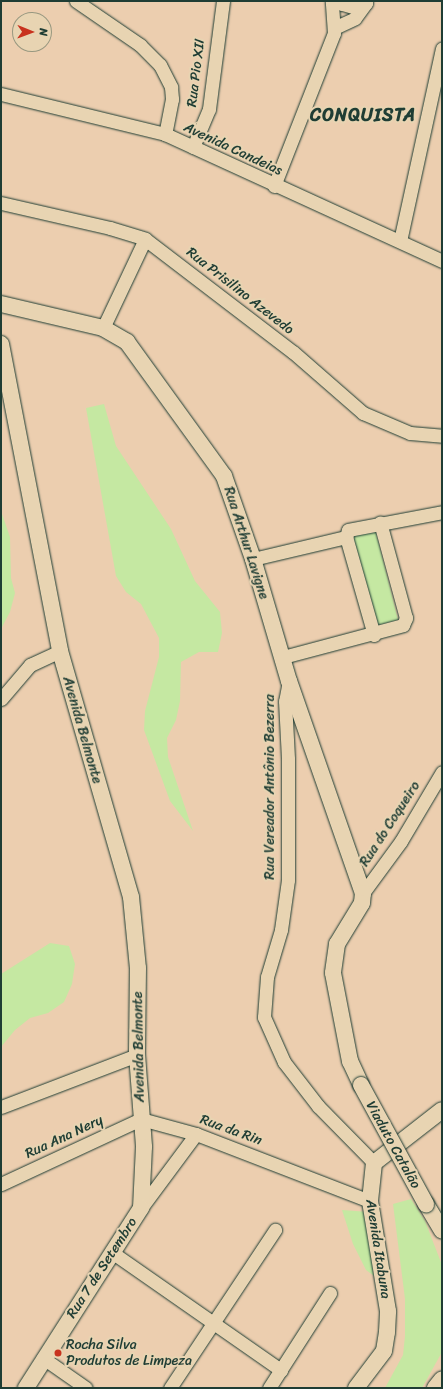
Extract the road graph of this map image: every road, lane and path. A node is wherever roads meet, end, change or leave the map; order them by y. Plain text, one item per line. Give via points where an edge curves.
1 (76, 1) edge
2 (223, 1) edge
3 (332, 1) edge
4 (340, 1) edge
5 (334, 28) junction
6 (442, 49) edge
7 (1, 94) edge
8 (164, 134) junction
9 (193, 147) junction
10 (274, 186) junction
11 (1, 203) edge
12 (146, 239) junction
13 (400, 241) junction
14 (442, 261) edge
15 (1, 304) edge
16 (103, 328) junction
17 (1, 344) edge
18 (442, 436) edge
19 (442, 512) edge
20 (380, 522) junction
21 (346, 537) junction
22 (253, 559) junction
23 (374, 635) junction
24 (60, 651) junction
25 (283, 657) junction
26 (289, 681) junction
27 (1, 699) edge
28 (442, 772) edge
29 (363, 893) junction
30 (137, 1055) junction
31 (1, 1107) edge
32 (442, 1110) edge
33 (141, 1118) junction
34 (196, 1134) junction
35 (374, 1163) junction
36 (1, 1184) edge
37 (370, 1201) junction
38 (141, 1208) junction
39 (275, 1230) dead end
40 (442, 1231) edge
41 (114, 1253) junction
42 (330, 1293) dead end
43 (216, 1323) junction
44 (43, 1358) junction
45 (281, 1370) junction
46 (442, 1379) edge
47 (26, 1388) edge
48 (86, 1388) edge
49 (170, 1388) edge
50 (269, 1388) edge
51 (356, 1388) edge
52 (435, 1388) edge

1 - 8 street via 140,45 160,65 171,87 172,100
2 - 9 street, Rua Pio XII via 209,109
3 - 5 street
4 - 5 street via 356,8 366,3 355,18
5 - 10 street
6 - 13 street
7 - 8 street, Avenida Candeias
8 - 9 street, Avenida Candeias
9 - 10 street, Avenida Candeias
10 - 13 street, Avenida Candeias
11 - 12 street, Rua Prisilino Azevedo via 110,228
12 - 16 street
12 - 18 street, Rua Prisilino Azevedo via 293,352 363,413 410,432
13 - 14 street, Avenida Candeias
15 - 16 street, Rua Arthur Lavigne
16 - 22 street, Rua Arthur Lavigne via 122,339 137,353 224,476
17 - 24 street, Avenida Belmonte
19 - 20 street
20 - 21 street via 351,528
20 - 23 street via 406,621 403,625
21 - 22 street
21 - 23 street
22 - 25 street, Rua Arthur Lavigne
23 - 25 street
24 - 27 street via 30,665
24 - 30 street, Avenida Belmonte via 131,897 138,968
25 - 26 street, Rua Arthur Lavigne
26 - 29 street, Rua Arthur Lavigne
26 - 35 street, Rua Vereador Antônio Bezerra via 285,701 288,759 288,880 281,930 267,977 264,1017 284,1062 318,1106
28 - 29 street, Rua do Coqueiro via 401,841
29 - 40 street, Viaduto Catalão, bridge via 362,903 337,944 333,973 350,1060 361,1085
30 - 31 street
30 - 33 street, Avenida Belmonte
32 - 35 street
33 - 34 street, Rua da Rin
33 - 36 street, Rua Ana Nery
33 - 38 street, Rua 7 de Setembro via 144,1175
34 - 37 street, Rua da Rin
34 - 38 street, Rua 7 de Setembro
35 - 37 street, Avenida Itabuna
37 - 51 street, Avenida Itabuna via 388,1311 387,1332 384,1351
38 - 41 street, Rua 7 de Setembro
39 - 43 street
41 - 43 street
41 - 44 street, Rua 7 de Setembro
42 - 45 street
43 - 45 street
43 - 49 street
44 - 47 street, Rua 7 de Setembro
44 - 48 street
45 - 50 street
46 - 52 street

